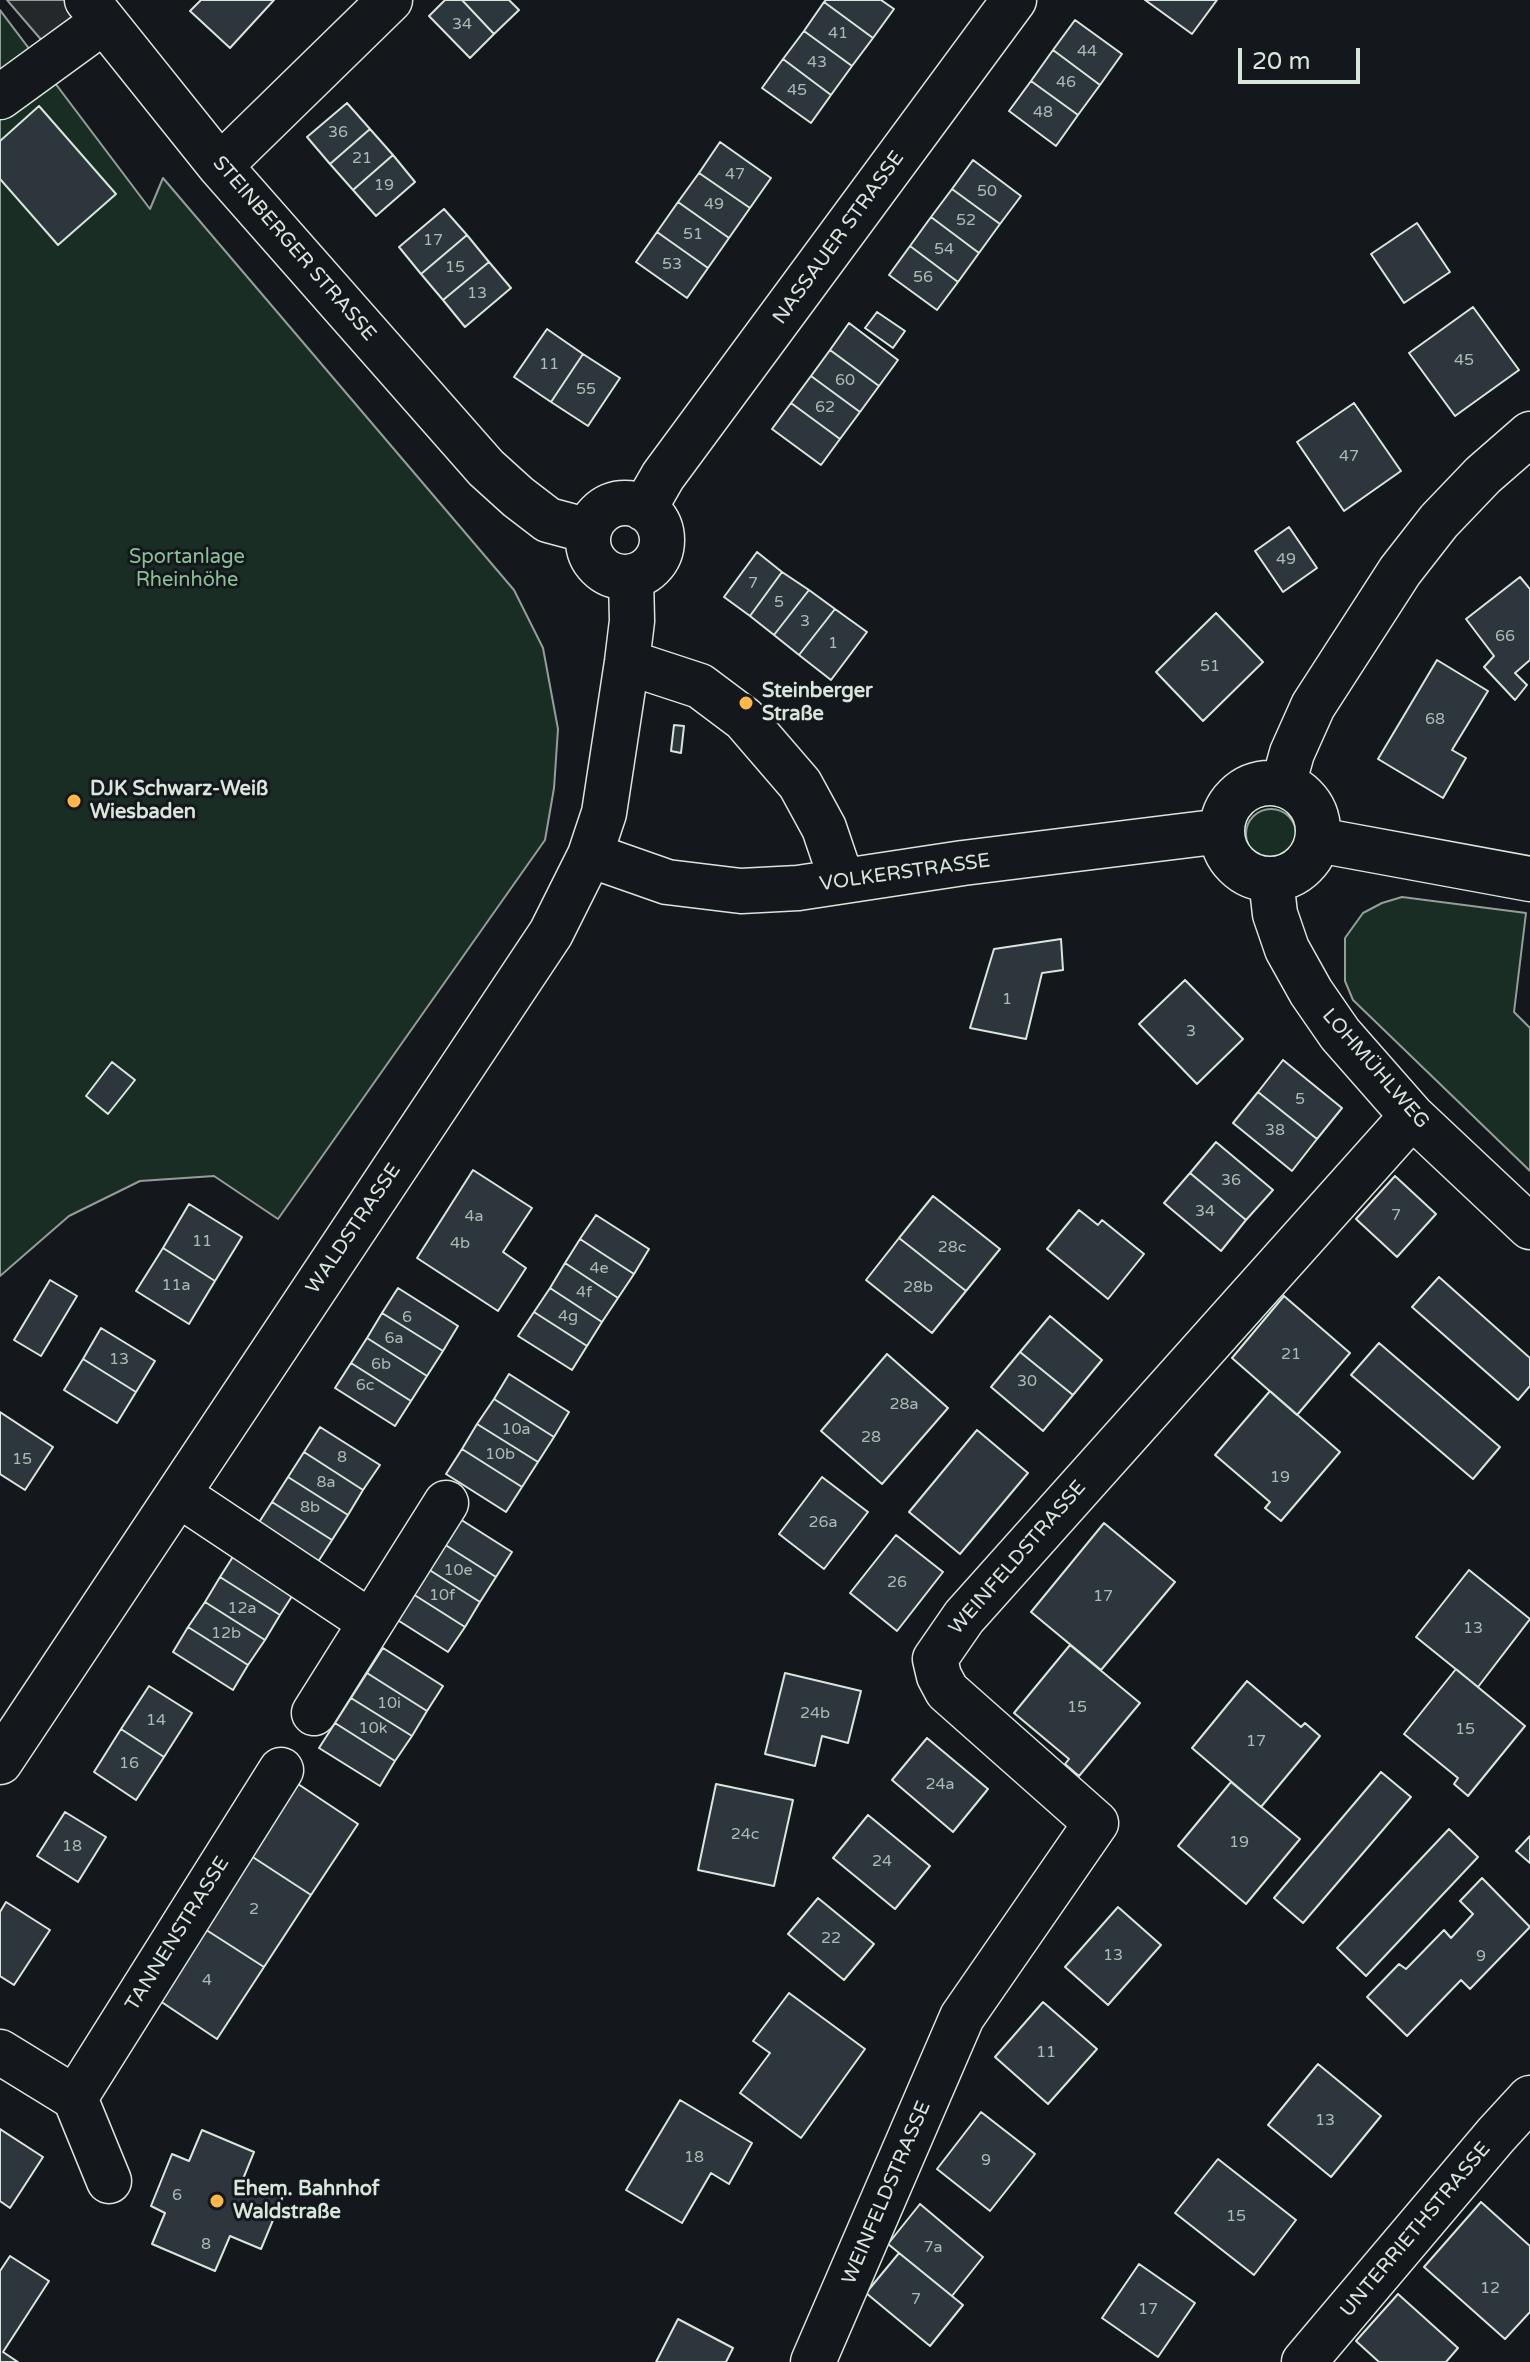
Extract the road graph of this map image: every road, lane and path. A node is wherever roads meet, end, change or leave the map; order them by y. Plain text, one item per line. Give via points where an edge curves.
1 (390, 0) edge
2 (1014, 0) edge
3 (95, 11) edge
4 (0, 97) edge
5 (220, 166) junction
6 (1530, 434) edge
7 (654, 492) junction
8 (568, 526) junction
9 (631, 577) junction
10 (630, 642) junction
11 (1283, 785) junction
12 (1222, 831) junction
13 (1318, 840) junction
14 (590, 855) junction
15 (1271, 879) junction
16 (1530, 879) edge
17 (842, 881) junction
18 (1412, 1116) junction
19 (1530, 1227) edge
20 (178, 1494) junction
21 (446, 1503) dead end
22 (370, 1622) junction
23 (314, 1713) dead end
24 (0, 1762) edge
25 (281, 1770) dead end
26 (0, 2052) edge
27 (75, 2098) junction
28 (1530, 2098) edge
29 (109, 2181) dead end
30 (813, 2362) edge
31 (1304, 2362) edge

1 - 5 street
2 - 7 street, NASSAUER STRASSE
3 - 4 street
3 - 5 street, STEINBERGER STRASSE
5 - 8 street, STEINBERGER STRASSE via 486,468 518,497
6 - 11 street via 1439,521 1400,571 1313,706
7 - 8 street
7 - 9 street via 661,548 650,567
8 - 9 street via 597,565 613,575
9 - 10 street, WALDSTRASSE
10 - 14 street, WALDSTRASSE via 604,813
10 - 17 street via 744,719 800,784 824,828
11 - 12 street via 1268,783 1241,793 1224,816
11 - 13 street via 1296,790 1315,812
12 - 15 street via 1231,860 1242,871
12 - 17 street, VOLKERSTRASSE
13 - 15 street via 1296,872
13 - 16 street
14 - 17 street, VOLKERSTRASSE via 667,882 741,891
14 - 20 street, WALDSTRASSE via 551,933
15 - 18 street, LOHMÜHLWEG via 1287,949 1311,992 1340,1034
18 - 19 street, LOHMÜHLWEG
18 - 30 street, WEINFELDSTRASSE via 964,1617 935,1659 947,1691 1096,1823 962,2017
20 - 22 street
20 - 24 street, WALDSTRASSE
21 - 22 street
22 - 23 street
25 - 27 street, TANNENSTRASSE
26 - 27 street
27 - 29 street
28 - 31 street, UNTERRIETHSTRASSE

